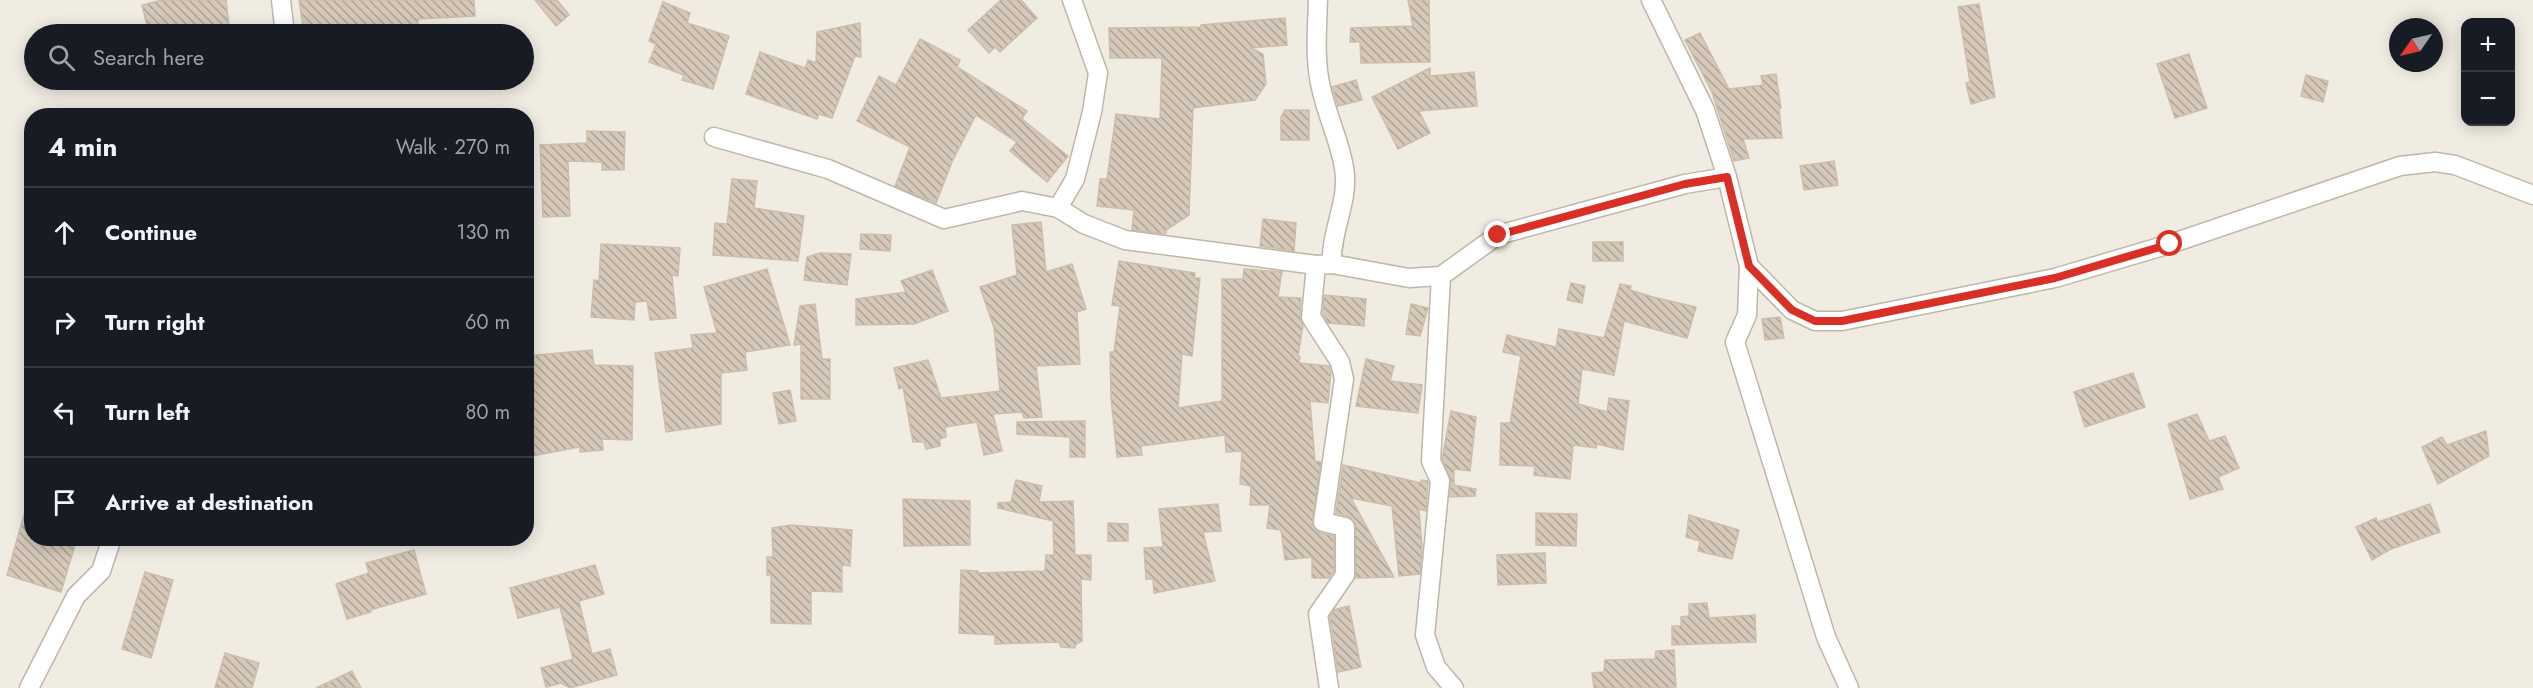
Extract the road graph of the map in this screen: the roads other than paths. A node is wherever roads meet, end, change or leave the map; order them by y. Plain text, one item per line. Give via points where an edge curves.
1 (281, 0) edge
2 (1072, 0) edge
3 (1318, 0) edge
4 (1650, 0) edge
5 (284, 24) edge
6 (714, 137) dead end
7 (1727, 177) junction
8 (2533, 195) edge
9 (1058, 208) junction
10 (1324, 264) junction
11 (1749, 266) junction
12 (1441, 276) junction
13 (109, 546) edge
14 (29, 688) edge
15 (1329, 688) edge
16 (1454, 688) edge
17 (1849, 688) edge

1 - 5 street
2 - 9 street via 1098,74 1075,179
3 - 10 street via 1316,55 1322,91 1345,169 1344,195 1332,250
4 - 7 street via 1705,110
6 - 9 street via 828,169 944,219 1022,201
7 - 11 street
7 - 12 street via 1685,184 1498,235
8 - 11 street via 2456,165 2434,162 2400,166 2170,244 2055,278 1842,321 1815,321 1792,310
9 - 10 street via 1084,224 1125,240
10 - 12 street via 1409,278
10 - 15 street via 1311,317 1340,362 1344,378 1323,522 1345,528 1346,575 1318,614
11 - 17 street via 1747,315 1735,342 1826,637
12 - 16 street via 1431,461 1440,481 1425,635 1436,667
13 - 14 street via 101,571 76,596

